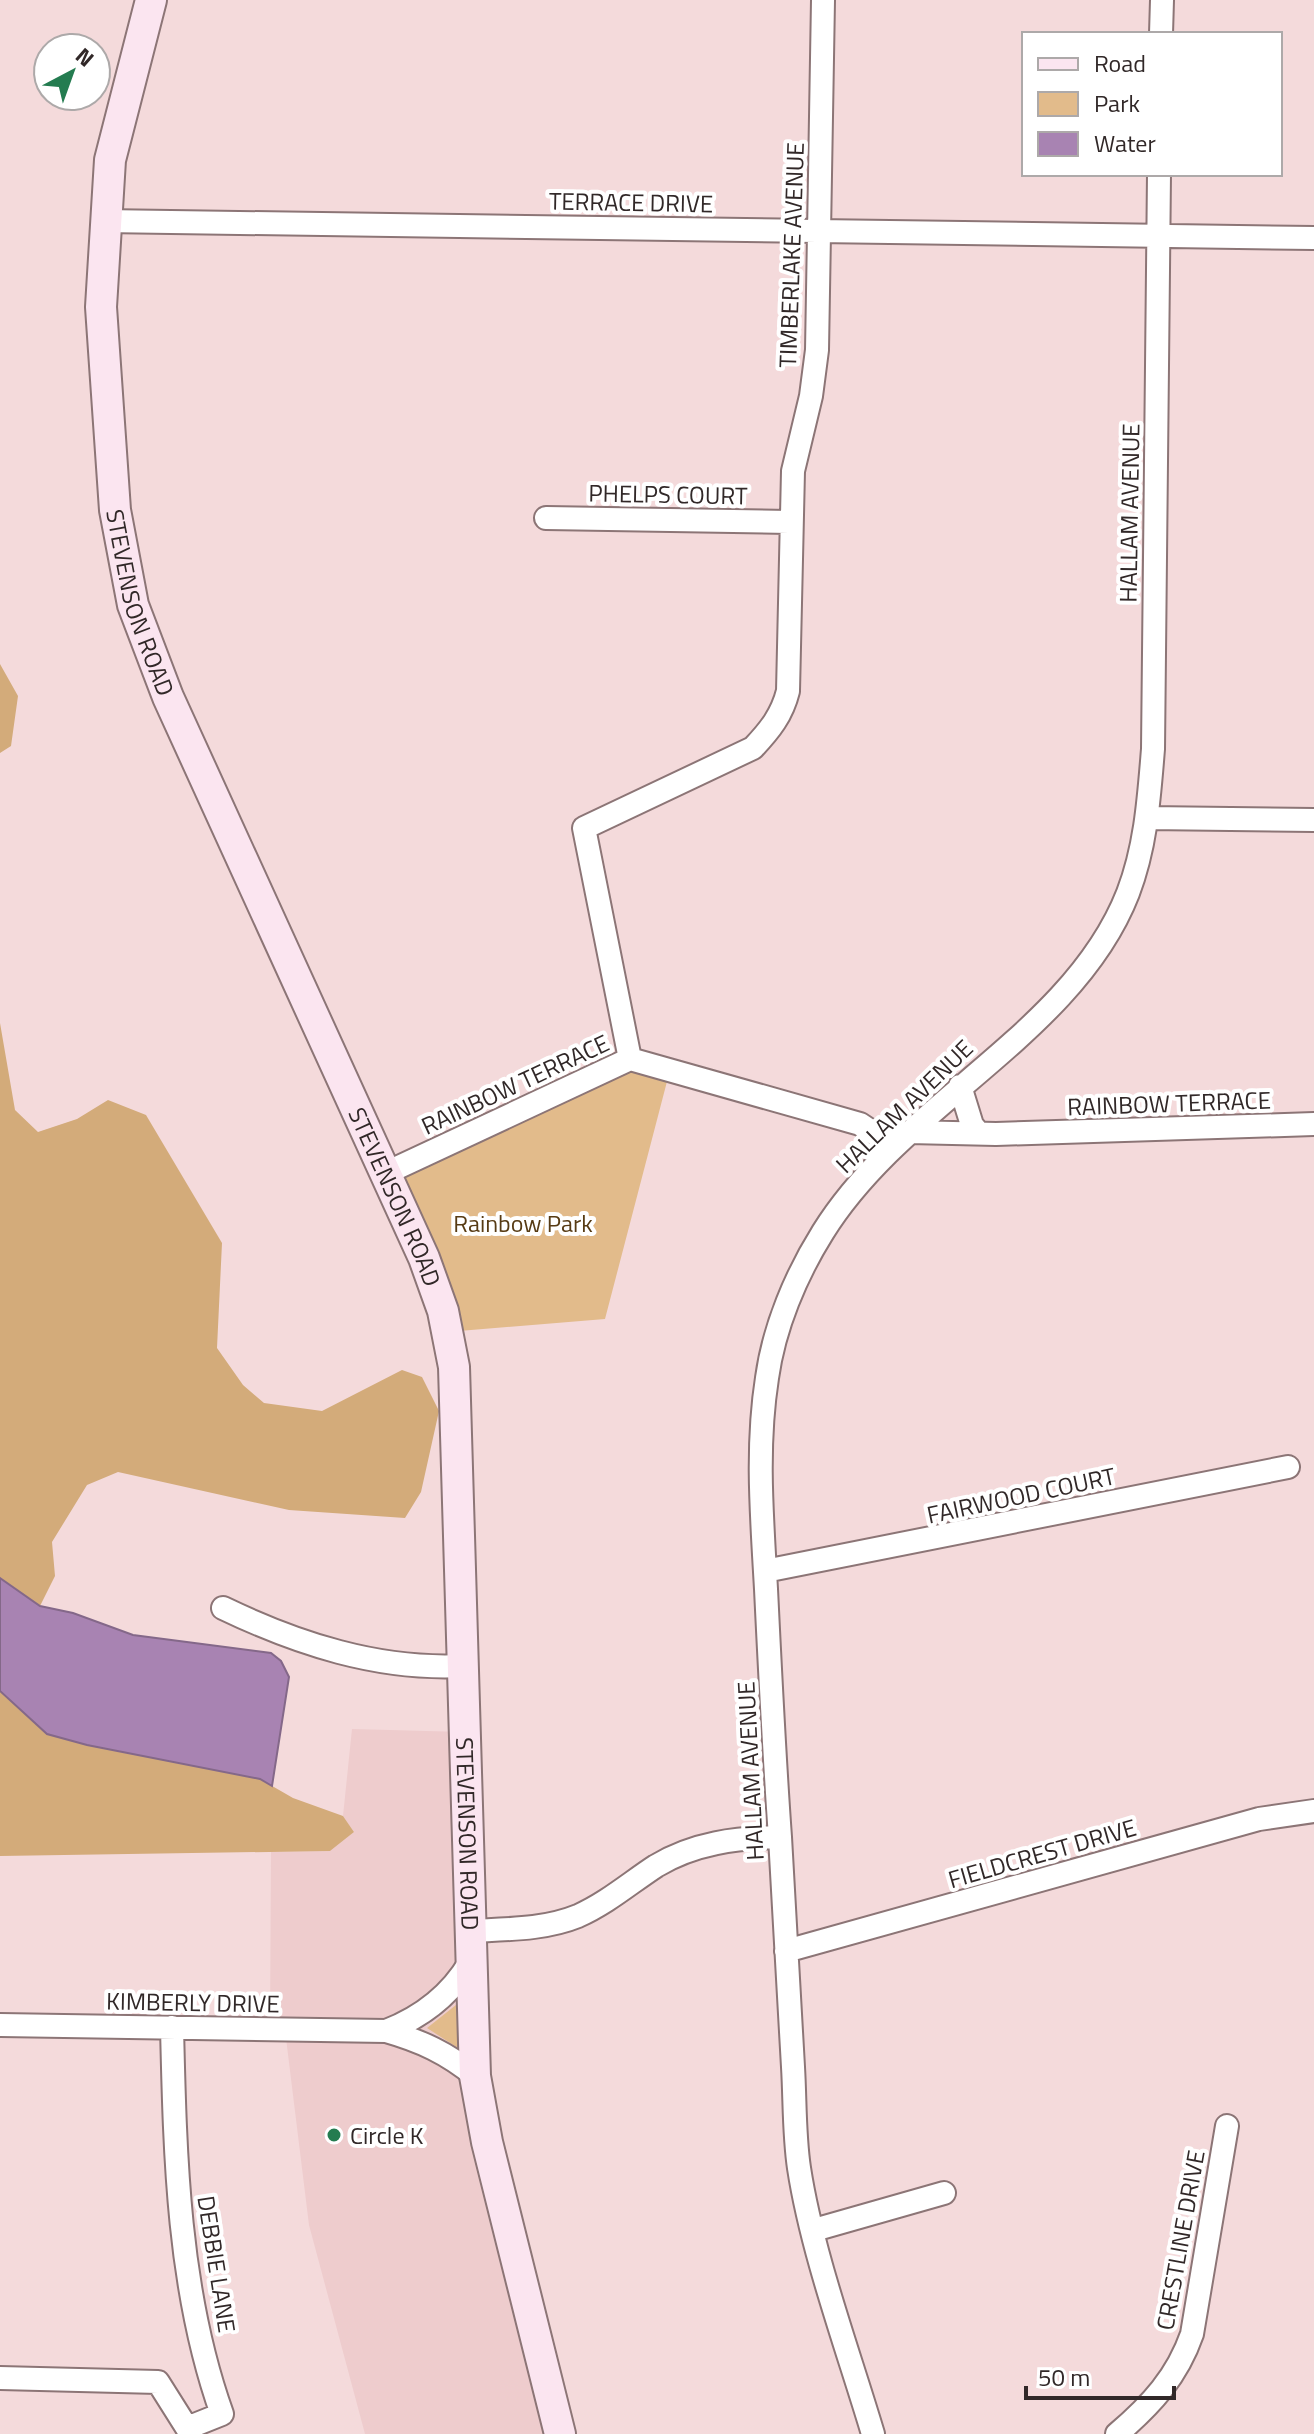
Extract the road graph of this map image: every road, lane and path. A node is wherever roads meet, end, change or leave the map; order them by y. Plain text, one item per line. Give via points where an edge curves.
1 (151, 0) edge
2 (823, 0) edge
3 (1162, 0) edge
4 (1161, 32) edge
5 (1159, 176) edge
6 (103, 221) junction
7 (819, 230) junction
8 (1159, 236) junction
9 (1314, 238) edge
10 (546, 518) dead end
11 (789, 522) junction
12 (1148, 818) junction
13 (1314, 820) edge
14 (630, 1059) junction
15 (960, 1086) junction
16 (1314, 1124) edge
17 (977, 1131) junction
18 (901, 1139) junction
19 (386, 1173) junction
20 (1288, 1467) dead end
21 (765, 1571) junction
22 (223, 1608) dead end
23 (462, 1666) junction
24 (1314, 1811) edge
25 (780, 1837) junction
26 (469, 1931) junction
27 (786, 1951) junction
28 (470, 1962) junction
29 (0, 2025) edge
30 (172, 2027) junction
31 (386, 2031) junction
32 (475, 2076) junction
33 (1227, 2126) dead end
34 (944, 2193) dead end
35 (814, 2230) junction
36 (0, 2378) edge
37 (560, 2434) edge
38 (873, 2434) edge
39 (1117, 2434) edge

1 - 6 main road, STEVENSON ROAD via 120,107
2 - 7 street, TIMBERLAKE AVENUE
3 - 4 street
5 - 8 street, HALLAM AVENUE
6 - 7 street, TERRACE DRIVE
6 - 19 main road, STEVENSON ROAD via 101,307 115,510 133,605 168,697
7 - 8 street, TERRACE DRIVE
7 - 11 street, TIMBERLAKE AVENUE via 817,350 793,471
8 - 9 street, TERRACE DRIVE
8 - 12 street, HALLAM AVENUE
10 - 11 street, PHELPS COURT
11 - 14 street, TIMBERLAKE AVENUE via 788,691 771,730 753,748 722,765 584,828
12 - 13 street
12 - 15 street, HALLAM AVENUE via 1126,898 1097,951 1042,1015
14 - 18 street, RAINBOW TERRACE
14 - 19 street, RAINBOW TERRACE
15 - 17 street
15 - 18 street, HALLAM AVENUE
16 - 17 street, RAINBOW TERRACE
17 - 18 street, RAINBOW TERRACE
18 - 21 street, HALLAM AVENUE via 848,1196 822,1234 792,1293 771,1352 760,1451
19 - 23 main road, STEVENSON ROAD via 443,1311 454,1367
20 - 21 street, FAIRWOOD COURT
21 - 25 street, HALLAM AVENUE
22 - 23 street via 320,1647 372,1661
23 - 26 main road, STEVENSON ROAD
24 - 27 street, FIELDCREST DRIVE via 1259,1819
25 - 26 street via 700,1846 658,1865 608,1901 559,1922
25 - 27 street, HALLAM AVENUE
26 - 28 main road, STEVENSON ROAD
27 - 35 street, HALLAM AVENUE via 799,2167
28 - 31 street, KIMBERLY DRIVE via 427,2011
28 - 32 main road, STEVENSON ROAD
29 - 30 street, KIMBERLY DRIVE
30 - 31 street, KIMBERLY DRIVE
30 - 36 street, DEBBIE LANE via 174,2130 189,2286 222,2414 187,2428 158,2382
31 - 32 street, KIMBERLY DRIVE via 419,2040
32 - 37 main road, STEVENSON ROAD
33 - 39 street, CRESTLINE DRIVE via 1185,2355 1150,2406
34 - 35 street
35 - 38 street, HALLAM AVENUE

